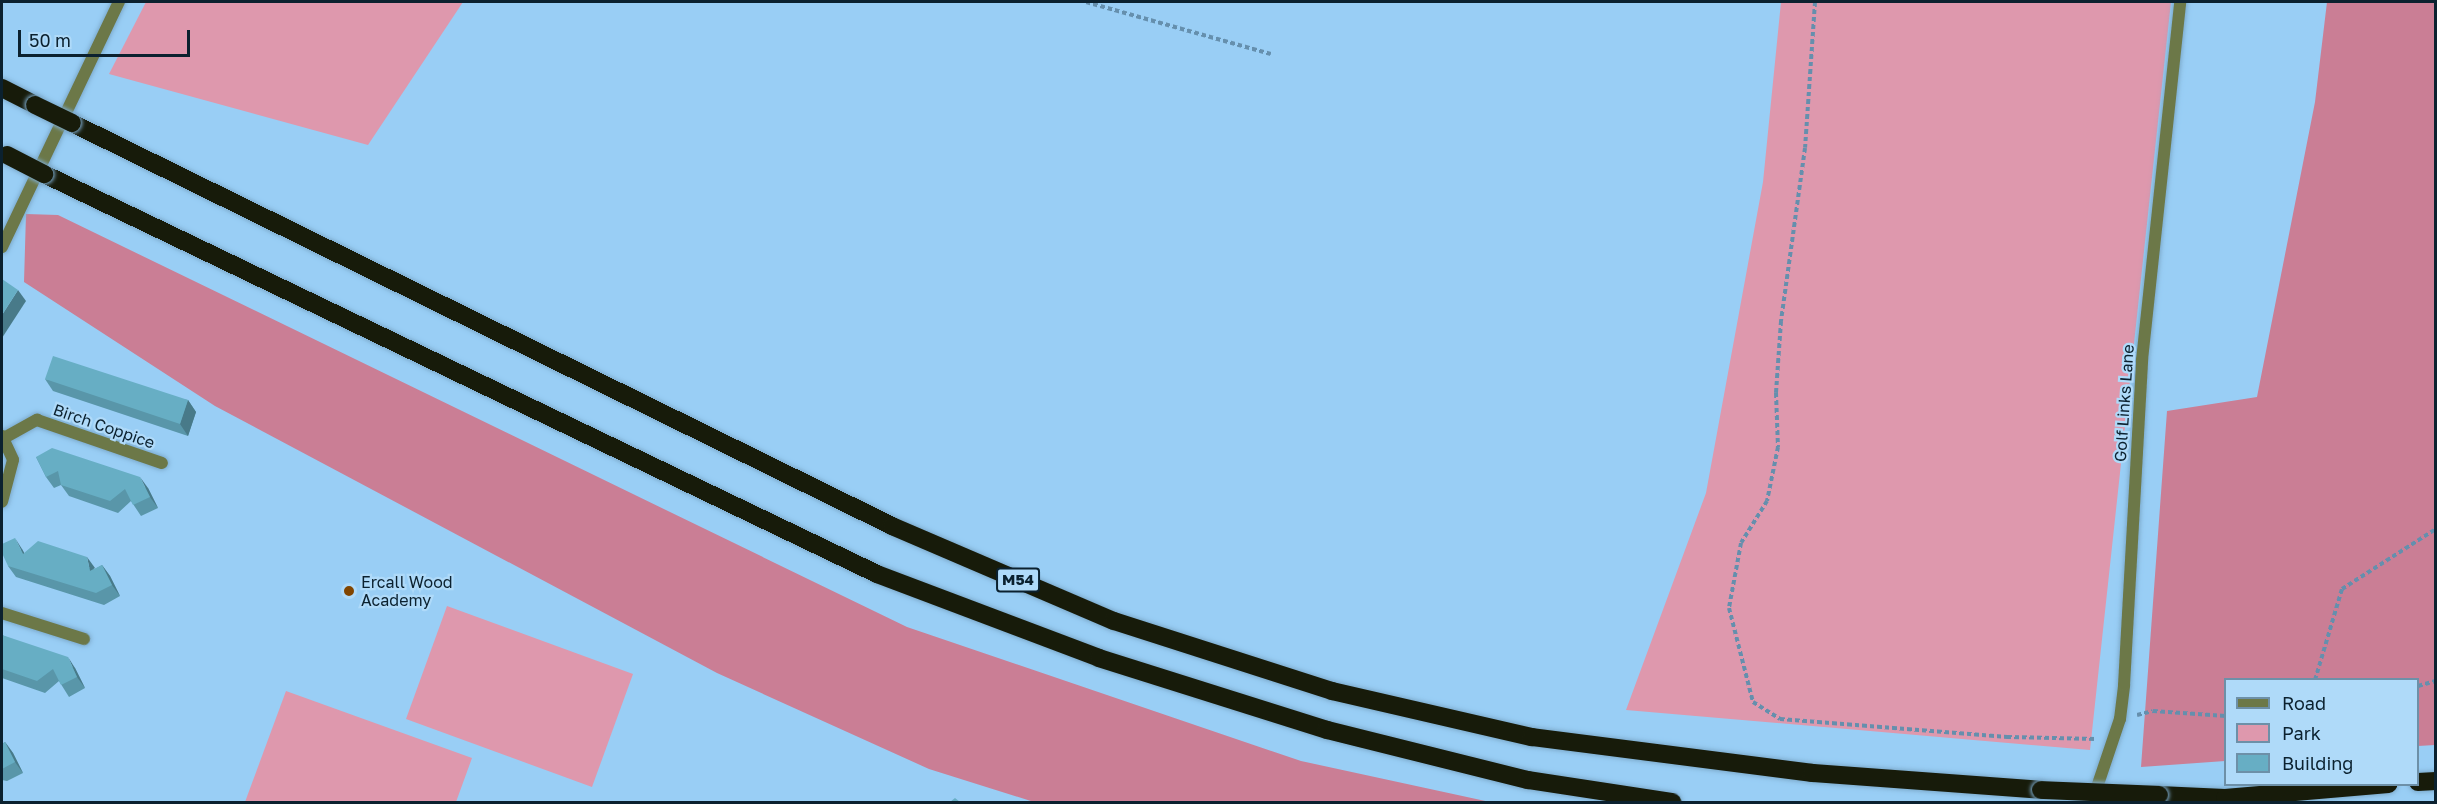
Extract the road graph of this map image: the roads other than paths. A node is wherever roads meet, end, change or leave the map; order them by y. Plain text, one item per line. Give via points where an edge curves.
1 (119, 2) edge
2 (2180, 2) edge
3 (2, 88) edge
4 (4, 154) edge
5 (2, 247) edge
6 (3, 437) edge
7 (162, 463) dead end
8 (2, 502) edge
9 (2, 613) edge
10 (84, 639) dead end
11 (2436, 781) edge
12 (2419, 782) edge
13 (2365, 786) edge
14 (1672, 802) edge
15 (2092, 802) edge

1 - 5 street
2 - 15 street, Golf Links Lane via 2142,360 2120,718
3 - 13 highway, M54, bridge via 892,526 1114,621 1332,692 1532,738 1812,773 2040,790 2225,798
4 - 14 highway, bridge via 878,574 1099,658 1327,730 1528,780
6 - 7 street, Birch Coppice via 37,420
6 - 8 street via 13,460
9 - 10 street
11 - 12 highway

